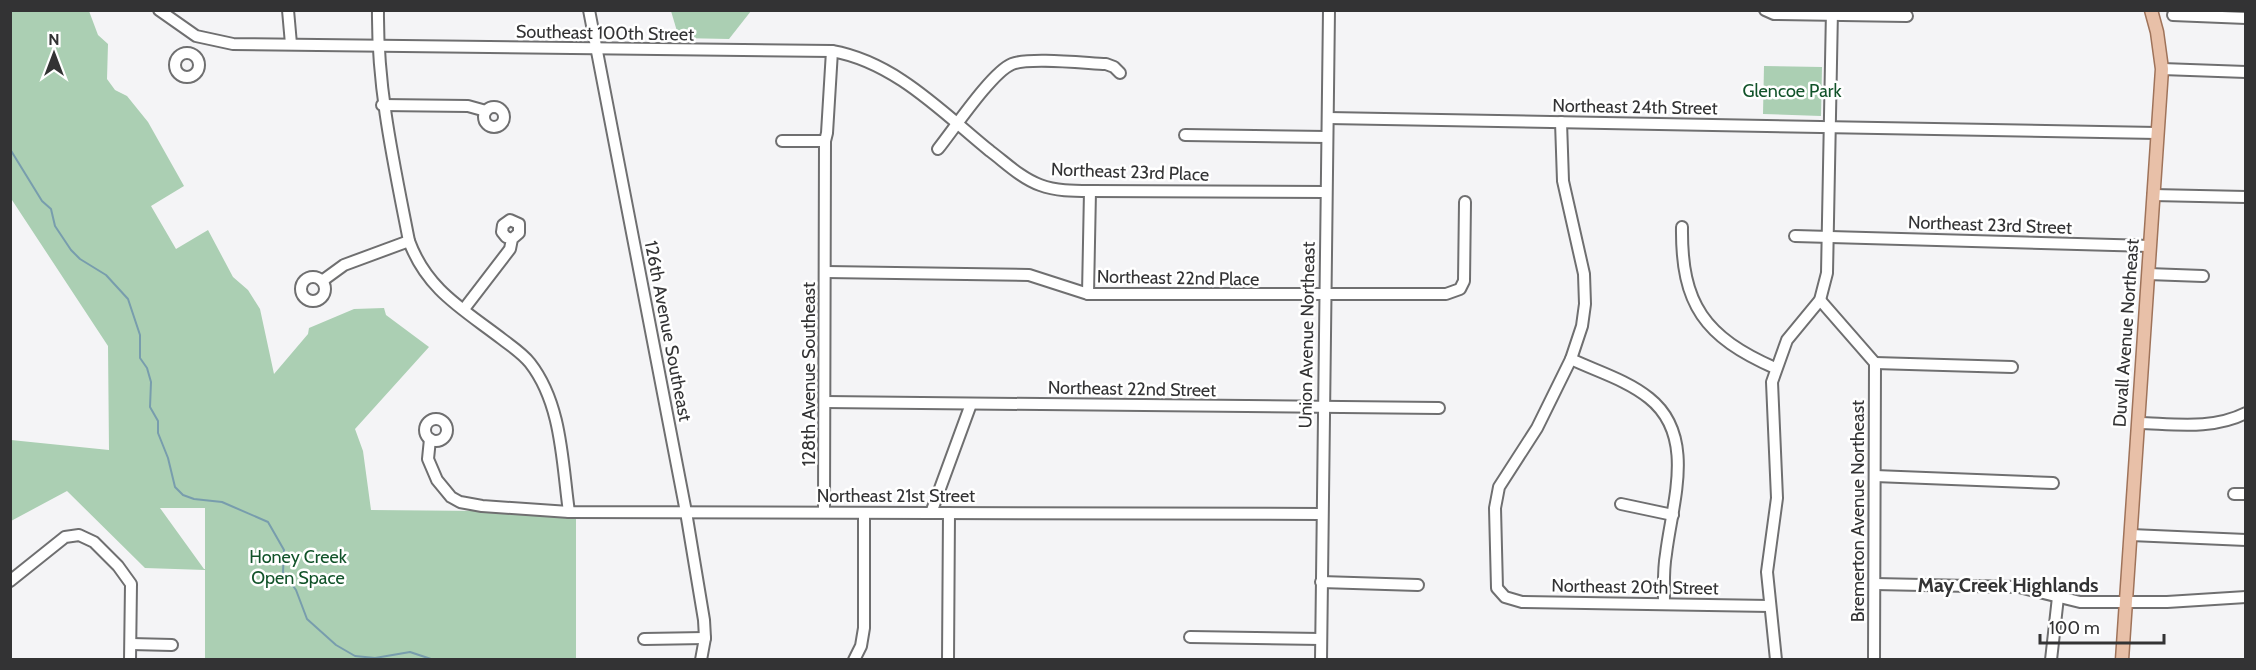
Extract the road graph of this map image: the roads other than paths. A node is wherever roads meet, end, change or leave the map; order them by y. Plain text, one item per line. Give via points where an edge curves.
1 (159, 10) edge
2 (288, 10) edge
3 (378, 10) edge
4 (589, 10) edge
5 (1329, 10) edge
6 (1765, 10) edge
7 (2151, 10) edge
8 (1832, 13) edge
9 (2173, 15) dead end
10 (1906, 16) dead end
11 (2246, 18) edge
12 (200, 38) junction
13 (291, 44) junction
14 (377, 46) junction
15 (597, 50) junction
16 (832, 51) junction
17 (193, 54) dead end
18 (2162, 69) junction
19 (2246, 72) edge
20 (1120, 73) dead end
21 (382, 105) junction
22 (486, 111) dead end
23 (1328, 118) junction
24 (1561, 122) junction
25 (957, 124) junction
26 (1831, 126) junction
27 (2157, 133) junction
28 (1185, 135) dead end
29 (1327, 137) junction
30 (782, 141) dead end
31 (825, 141) junction
32 (938, 149) dead end
33 (1090, 191) junction
34 (1326, 192) junction
35 (2153, 195) junction
36 (2246, 197) edge
37 (1465, 202) dead end
38 (1682, 227) dead end
39 (1795, 236) dead end
40 (1829, 237) junction
41 (512, 239) dead end
42 (409, 241) junction
43 (2150, 246) junction
44 (826, 272) junction
45 (2148, 274) junction
46 (2203, 276) dead end
47 (322, 281) dead end
48 (1088, 294) junction
49 (1324, 294) junction
50 (1820, 300) junction
51 (464, 309) junction
52 (1571, 359) junction
53 (1875, 363) junction
54 (2012, 367) dead end
55 (1775, 368) junction
56 (825, 402) junction
57 (971, 404) junction
58 (1322, 407) junction
59 (1439, 408) dead end
60 (2246, 413) edge
61 (2139, 423) junction
62 (430, 439) dead end
63 (1875, 476) junction
64 (2053, 483) dead end
65 (1621, 504) dead end
66 (569, 512) junction
67 (686, 512) junction
68 (824, 512) junction
69 (864, 513) junction
70 (931, 513) junction
71 (949, 513) junction
72 (1321, 514) junction
73 (1673, 515) junction
74 (2132, 535) junction
75 (2246, 540) edge
76 (10, 581) edge
77 (1321, 582) junction
78 (1875, 584) junction
79 (1418, 585) dead end
80 (2058, 597) junction
81 (2246, 597) edge
82 (2127, 602) junction
83 (1664, 604) junction
84 (1770, 606) junction
85 (1190, 637) dead end
86 (705, 638) junction
87 (644, 639) dead end
88 (1321, 639) junction
89 (131, 644) junction
90 (172, 645) dead end
91 (130, 660) edge
92 (701, 660) edge
93 (854, 660) edge
94 (948, 660) edge
95 (1321, 660) edge
96 (1776, 660) edge
97 (1874, 660) edge
98 (2051, 660) edge
99 (2122, 660) edge

1 - 12 street, Southeast 100th Street
2 - 13 street
3 - 14 street
4 - 15 street, 126th Avenue Southeast
5 - 23 street, Union Avenue Northeast
6 - 8 street via 1774,14
7 - 18 main road, Duvall Avenue Northeast
8 - 10 street
8 - 26 street
9 - 11 street
12 - 13 street, Southeast 100th Street via 226,44
12 - 17 street
13 - 14 street, Southeast 100th Street
14 - 15 street, Southeast 100th Street
14 - 21 street
15 - 16 street, Southeast 100th Street
15 - 67 street, 126th Avenue Southeast
16 - 25 street, Northeast 23rd Place via 881,67
16 - 31 street, 128th Avenue Southeast
18 - 19 street
18 - 27 main road, Duvall Avenue Northeast
20 - 25 street via 1106,64 1017,62 996,75
21 - 22 street via 468,106
21 - 42 street
23 - 24 street, Northeast 24th Street
23 - 29 street, Union Avenue Northeast
24 - 26 street, Northeast 24th Street
24 - 52 street via 1563,181 1586,292 1582,326
25 - 32 street
25 - 33 street, Northeast 23rd Place via 1026,179 1062,190
26 - 27 street, Northeast 24th Street
26 - 40 street
27 - 35 main road, Duvall Avenue Northeast
28 - 29 street
29 - 34 street, Union Avenue Northeast
30 - 31 street
31 - 44 street, 128th Avenue Southeast
33 - 34 street, Northeast 23rd Place
33 - 48 street
34 - 49 street, Union Avenue Northeast
35 - 36 street
35 - 43 main road, Duvall Avenue Northeast
37 - 49 street, Northeast 22nd Place via 1465,272 1460,289 1446,294
38 - 55 street via 1683,269 1701,313 1723,340
39 - 40 street, Northeast 23rd Street
40 - 43 street, Northeast 23rd Street
40 - 50 street via 1827,273
41 - 51 street via 510,249
42 - 47 street via 344,264
42 - 51 street via 430,283
43 - 45 main road, Duvall Avenue Northeast
44 - 48 street, Northeast 22nd Place via 1029,275
44 - 56 street, 128th Avenue Southeast
45 - 46 street
45 - 61 main road, Duvall Avenue Northeast
48 - 49 street, Northeast 22nd Place
49 - 58 street, Union Avenue Northeast
50 - 53 street
50 - 55 street via 1787,340
51 - 66 street via 528,360 546,388 554,414
52 - 73 street via 1650,398 1665,417 1677,454
52 - 83 street, Northeast 20th Street via 1537,428 1499,487 1495,508 1495,581 1500,594 1522,602
53 - 54 street
53 - 63 street, Bremerton Avenue Northeast
55 - 84 street via 1772,396 1777,498 1767,572
56 - 57 street, Northeast 22nd Street
56 - 68 street, 128th Avenue Southeast
57 - 58 street, Northeast 22nd Street
57 - 70 street
58 - 59 street, Northeast 22nd Street
58 - 72 street, Union Avenue Northeast
60 - 61 street via 2208,425
61 - 74 main road, Duvall Avenue Northeast
62 - 66 street, Northeast 21st Street via 428,459 437,480 451,497 471,505
63 - 64 street
63 - 78 street, Bremerton Avenue Northeast
65 - 73 street
66 - 67 street, Northeast 21st Street
67 - 68 street, Northeast 21st Street
67 - 86 street, 126th Avenue Southeast
68 - 69 street, Northeast 21st Street
69 - 70 street, Northeast 21st Street
69 - 93 street via 864,628
70 - 71 street, Northeast 21st Street
71 - 72 street, Northeast 21st Street
71 - 94 street
72 - 77 street, Union Avenue Northeast
73 - 83 street via 1665,555
74 - 75 street
74 - 82 main road, Duvall Avenue Northeast
76 - 89 street via 64,537 73,535 94,542 131,584
77 - 79 street
77 - 88 street, Union Avenue Northeast
78 - 80 street via 2019,587
78 - 97 street, Bremerton Avenue Northeast
80 - 82 street via 2080,602
80 - 98 street
81 - 82 street
82 - 99 main road, Duvall Avenue Northeast
83 - 84 street, Northeast 20th Street
84 - 96 street
85 - 88 street
86 - 87 street
86 - 92 street, 126th Avenue Southeast
88 - 95 street, Union Avenue Northeast
89 - 90 street
89 - 91 street

